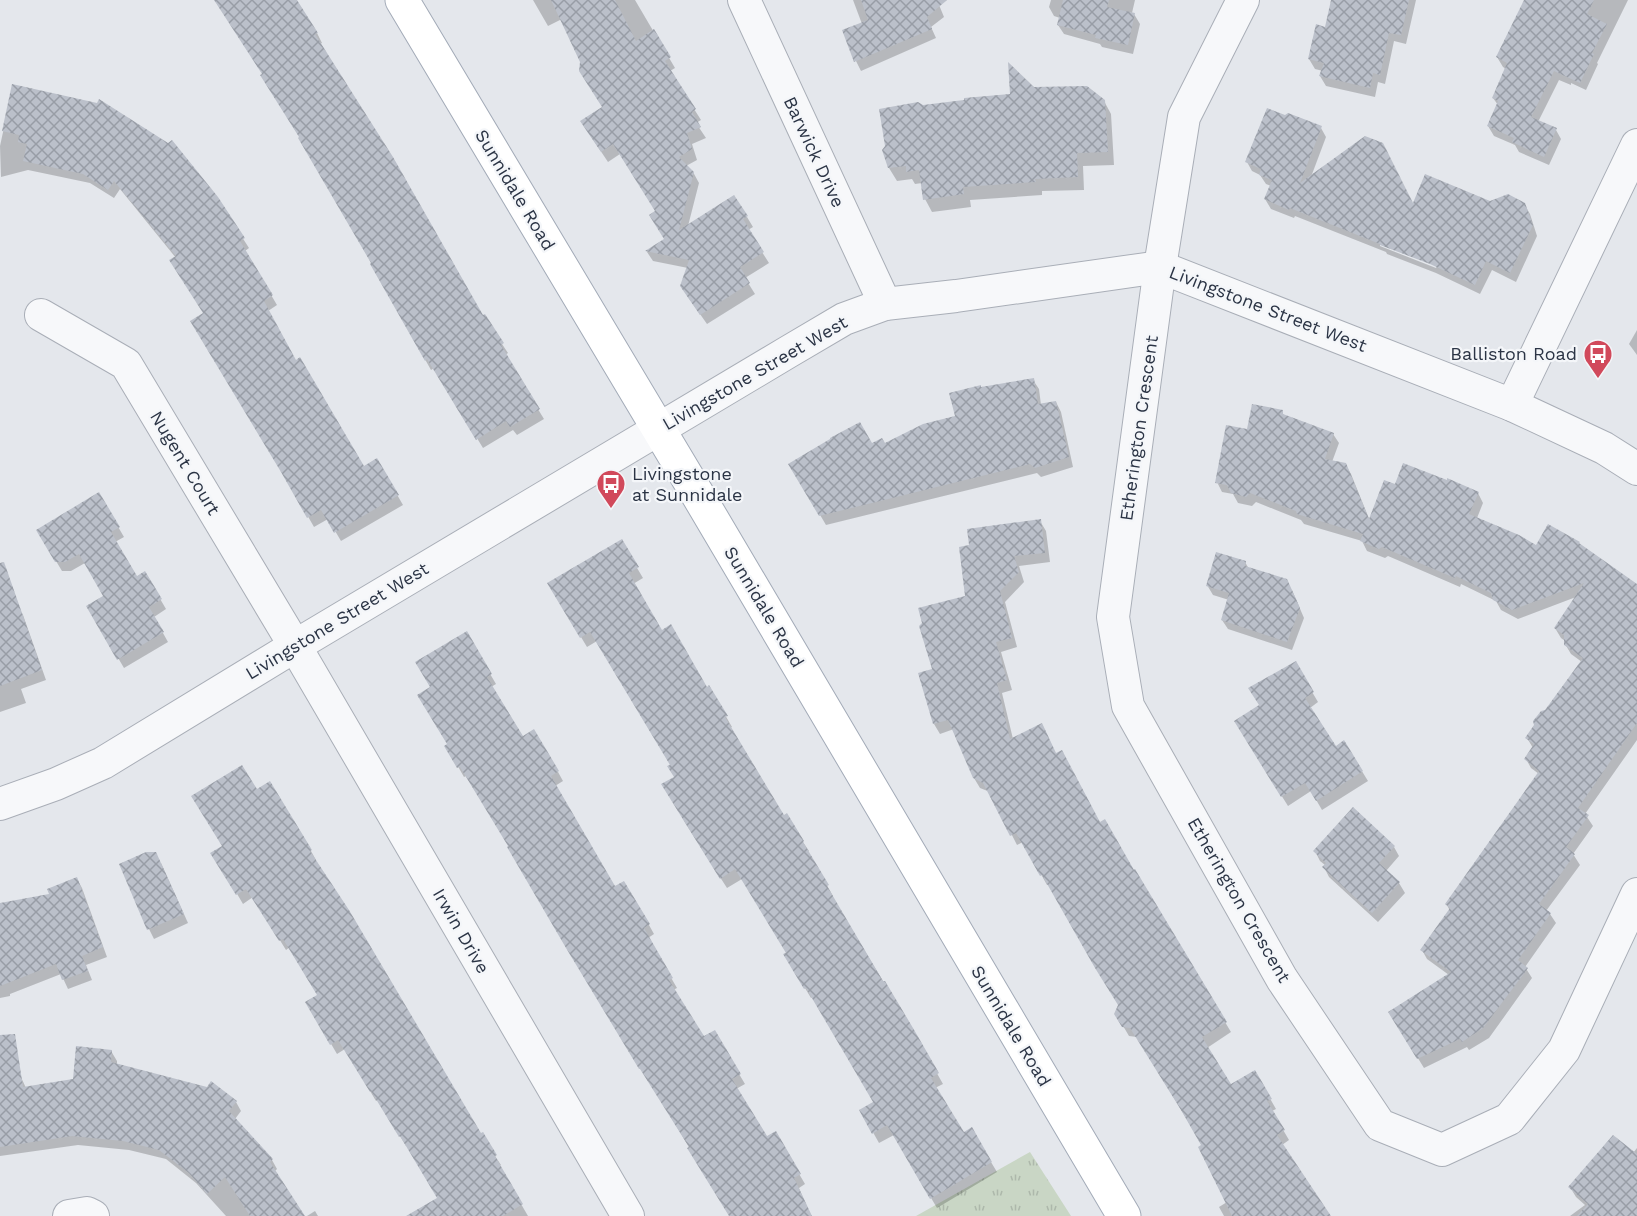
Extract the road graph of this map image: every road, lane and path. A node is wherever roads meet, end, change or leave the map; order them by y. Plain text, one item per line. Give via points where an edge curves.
1 (402, 0) edge
2 (744, 0) edge
3 (1243, 0) edge
4 (1637, 145) edge
5 (1160, 267) junction
6 (885, 304) junction
7 (41, 315) dead end
8 (1512, 405) junction
9 (658, 429) junction
10 (1637, 469) edge
11 (295, 646) junction
12 (0, 804) edge
13 (1637, 894) edge
14 (69, 1216) edge
15 (93, 1216) edge
16 (628, 1216) edge
17 (1124, 1216) edge

1 - 9 main road, Sunnidale Road
2 - 6 street, Barwick Drive
3 - 5 street via 1184,117
4 - 8 street
5 - 6 street, Livingstone Street West
5 - 8 street, Livingstone Street West
5 - 13 street, Etherington Crescent via 1113,617 1128,706 1282,979 1380,1125 1442,1150 1509,1119 1564,1050
6 - 9 street, Livingstone Street West via 844,320
7 - 11 street, Nugent Court via 126,364
8 - 10 street, Livingstone Street West via 1604,448
9 - 11 street, Livingstone Street West
9 - 17 main road, Sunnidale Road
11 - 12 street, Livingstone Street West via 103,763
11 - 16 street, Irwin Drive
14 - 15 street

